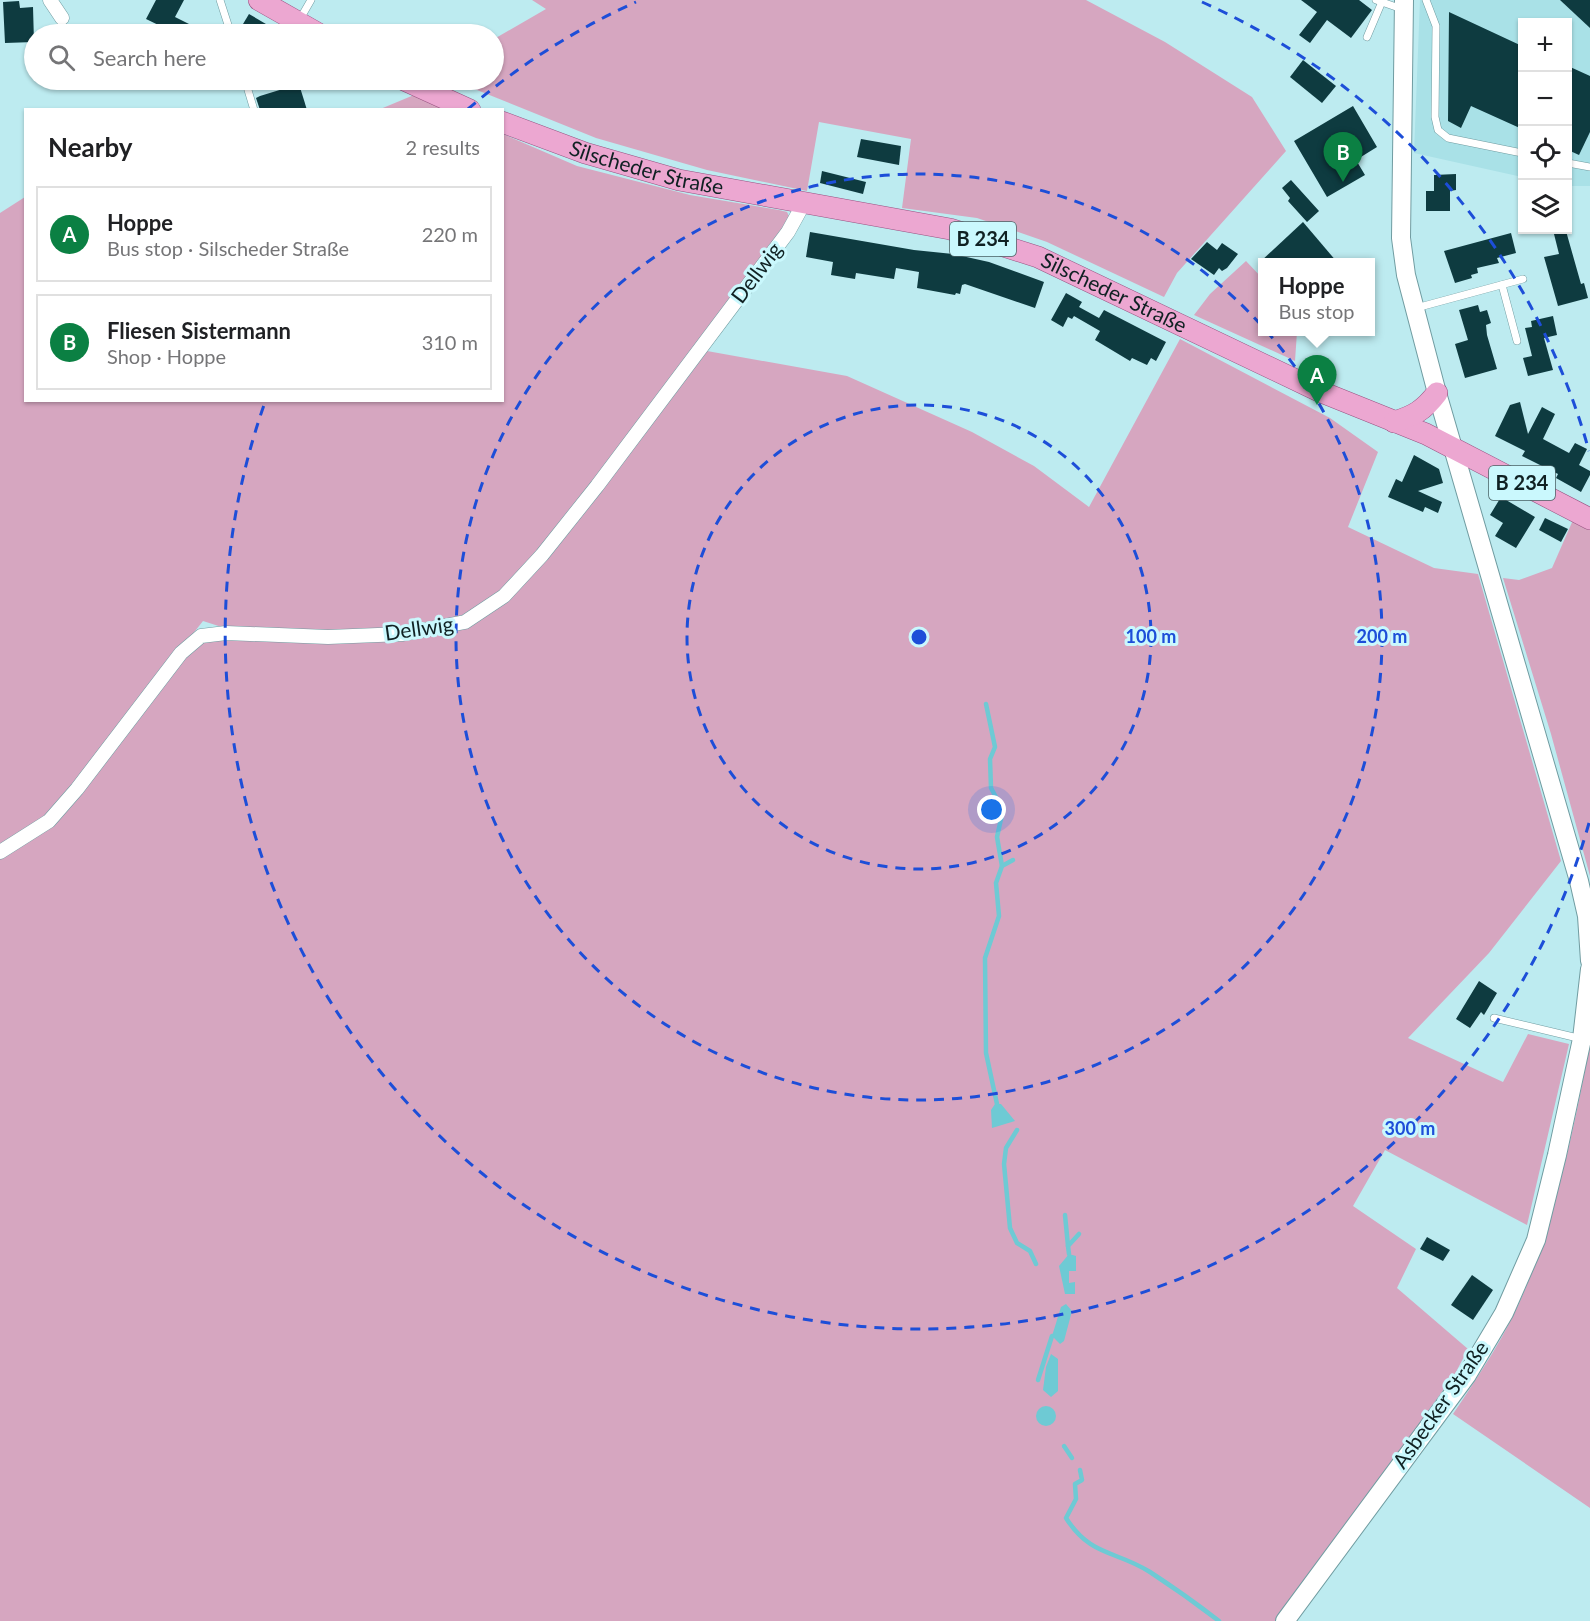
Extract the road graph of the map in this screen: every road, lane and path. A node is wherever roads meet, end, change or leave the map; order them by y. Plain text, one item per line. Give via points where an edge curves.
1 (50, 0) edge
2 (220, 0) edge
3 (259, 0) edge
4 (311, 0) edge
5 (1426, 0) edge
6 (1379, 2) edge
7 (1404, 5) edge
8 (62, 18) dead end
9 (298, 22) junction
10 (228, 24) edge
11 (302, 24) edge
12 (1367, 37) dead end
13 (248, 90) edge
14 (426, 90) edge
15 (253, 108) edge
16 (466, 108) edge
17 (504, 124) edge
18 (1518, 152) edge
19 (1572, 164) edge
20 (1590, 168) edge
21 (804, 203) junction
22 (1523, 279) dead end
23 (1502, 285) junction
24 (1414, 309) junction
25 (1517, 341) dead end
26 (1437, 393) junction
27 (1394, 422) junction
28 (1453, 447) junction
29 (1590, 519) edge
30 (0, 852) edge
31 (1587, 906) edge
32 (1590, 961) edge
33 (1590, 969) edge
34 (1494, 1018) dead end
35 (1582, 1040) junction
36 (1285, 1621) edge

1 - 8 street
2 - 10 lane
3 - 9 main road
4 - 9 lane
5 - 18 lane via 1436,26 1438,130 1448,138
6 - 7 lane
6 - 12 lane
7 - 24 main road via 1401,238
9 - 11 main road
13 - 15 lane
14 - 16 main road
17 - 21 main road, Silscheder Straße / B 234 via 642,170
19 - 20 lane
21 - 27 main road, Silscheder Straße / B 234 via 950,229 1038,257 1319,391
21 - 30 street, Dellwig via 788,232 597,486 504,596 465,622 403,634 201,636 181,653 49,821
22 - 23 lane
23 - 24 lane
23 - 25 lane
24 - 26 main road
26 - 27 main road via 1414,416
26 - 28 main road
27 - 28 main road, Silscheder Straße / B 234
28 - 29 main road, Silscheder Straße / B 234
28 - 31 main road
31 - 32 main road
33 - 35 main road, Asbecker Straße
34 - 35 lane
35 - 36 main road, Asbecker Straße via 1536,1240 1504,1313 1467,1375

